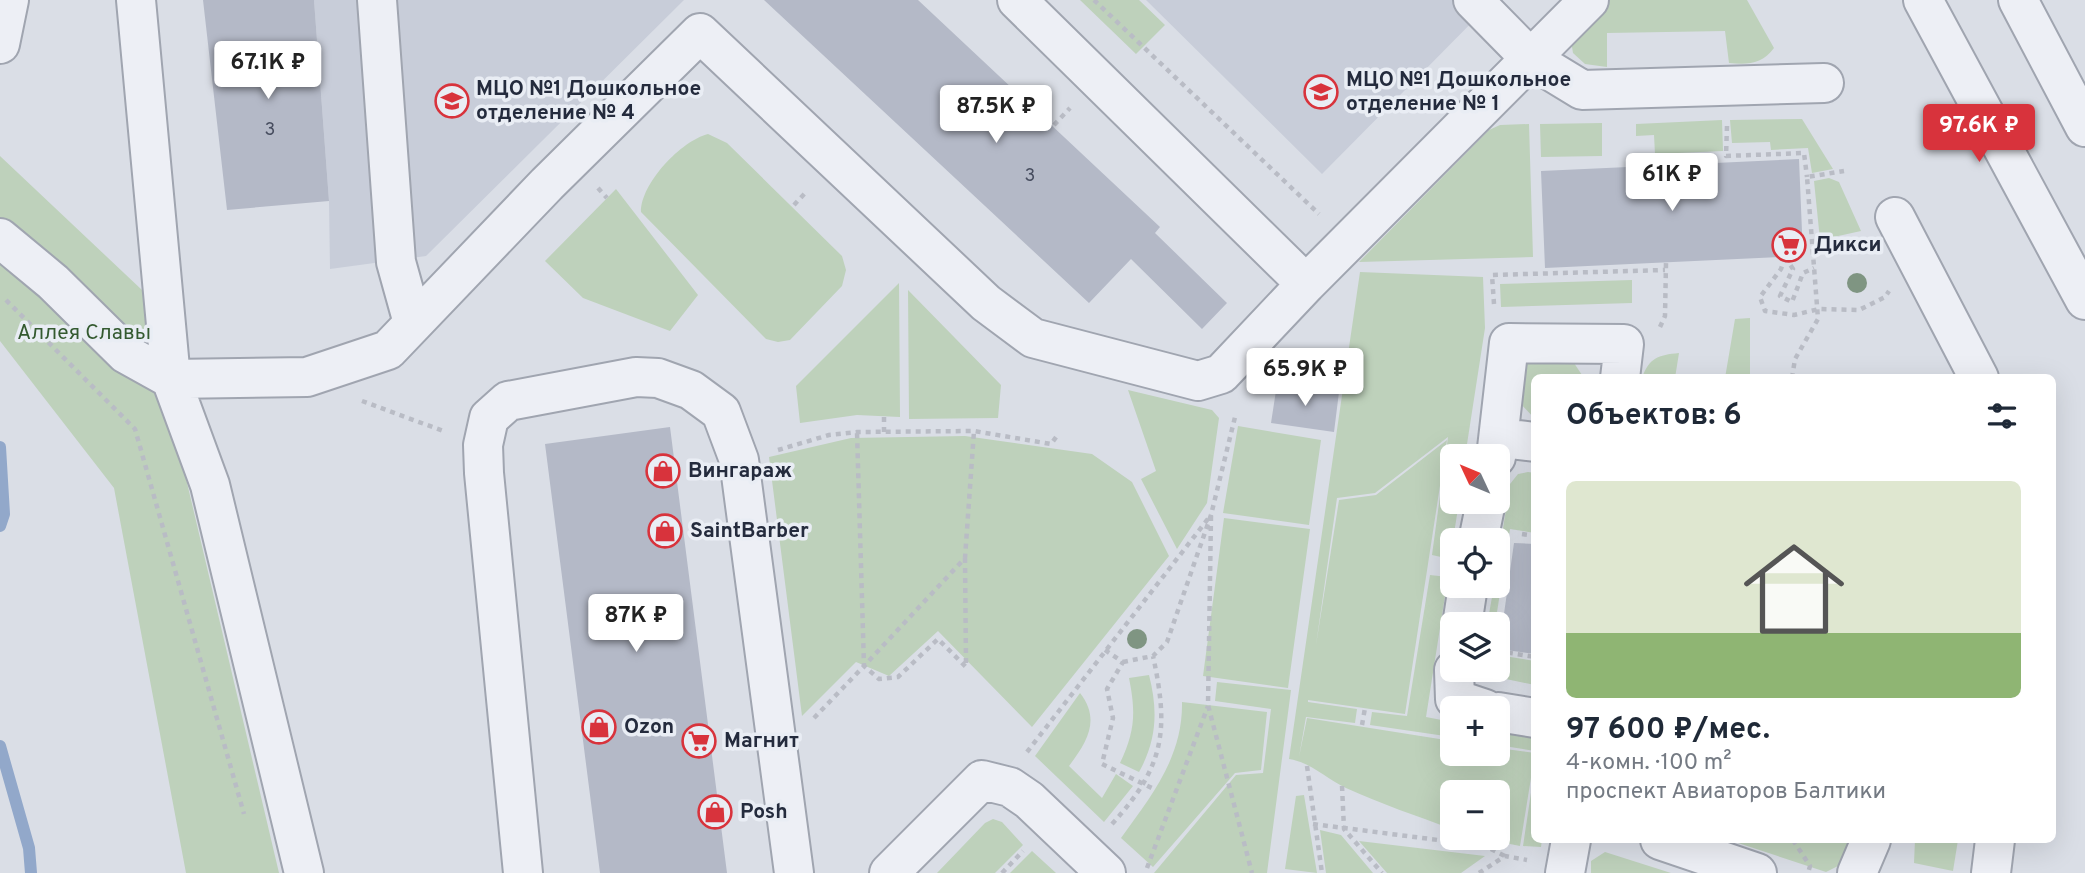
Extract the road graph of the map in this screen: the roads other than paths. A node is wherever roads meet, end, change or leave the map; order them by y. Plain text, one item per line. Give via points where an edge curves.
1 (9, 0) edge
2 (136, 0) edge
3 (377, 0) edge
4 (1017, 0) edge
5 (1473, 0) edge
6 (1589, 0) edge
7 (1923, 0) edge
8 (2018, 0) edge
9 (0, 44) edge
10 (1531, 59) junction
11 (1824, 83) dead end
12 (2085, 127) edge
13 (1895, 217) dead end
14 (0, 238) edge
15 (1306, 284) junction
16 (2085, 300) edge
17 (412, 323) junction
18 (1620, 374) edge
19 (1977, 374) edge
20 (171, 379) junction
21 (1511, 446) edge
22 (1510, 714) edge
23 (1531, 717) edge
24 (1570, 843) edge
25 (1669, 843) edge
26 (1870, 843) edge
27 (1995, 843) edge
28 (304, 873) edge
29 (523, 873) edge
30 (794, 873) edge
31 (889, 873) edge
32 (1106, 873) edge
33 (1564, 873) edge
34 (1757, 873) edge
35 (1857, 873) edge
36 (1991, 873) edge

1 - 9 street
2 - 20 street
3 - 17 street via 397,262
4 - 15 street
5 - 10 street
6 - 10 street
7 - 16 street
8 - 12 street
10 - 11 street via 1582,90
10 - 15 street
13 - 19 street
14 - 20 street via 53,282 126,355
15 - 17 street via 1221,374 1198,382 1033,338 986,303 700,33
17 - 20 street via 388,350 307,377
18 - 21 street via 1624,344 1508,343
20 - 28 street via 210,485
22 - 23 street
24 - 33 street
25 - 34 street
26 - 35 street
27 - 36 street
29 - 30 street via 483,445 489,418 509,401 647,377 691,390 721,412 739,460
31 - 32 street via 982,780 1010,787 1029,800

